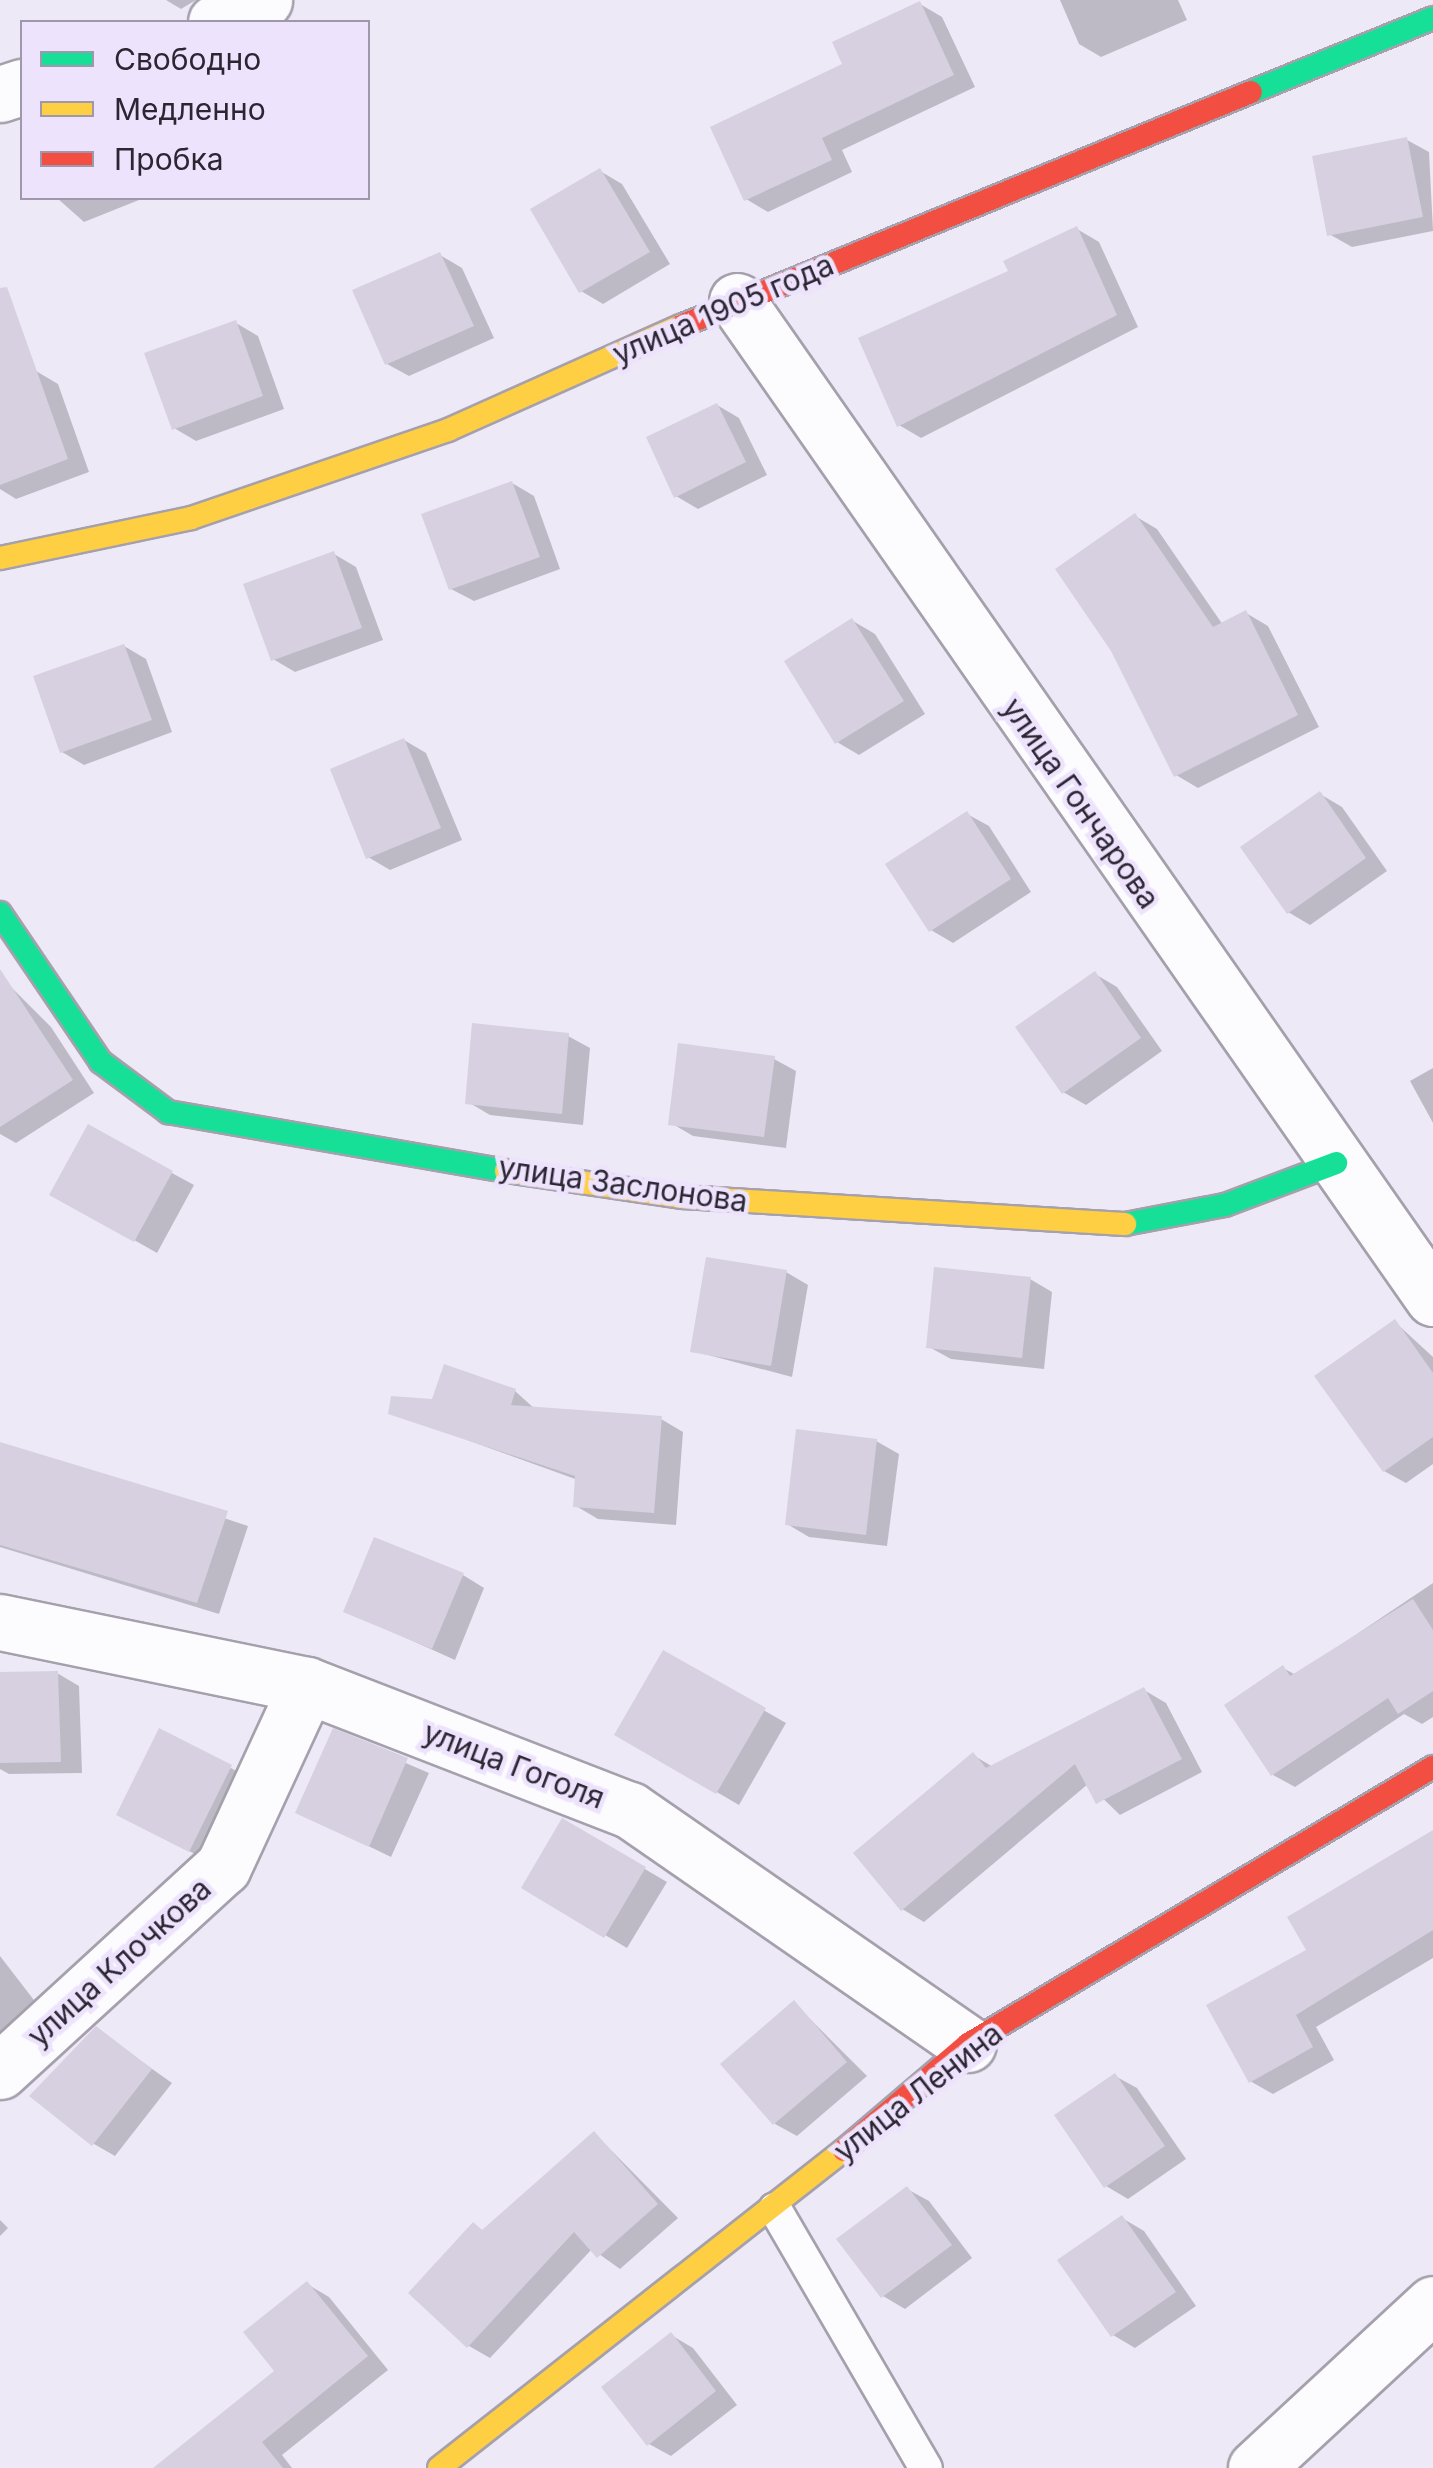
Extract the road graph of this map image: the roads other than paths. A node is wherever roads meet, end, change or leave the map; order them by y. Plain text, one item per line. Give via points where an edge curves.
1 (264, 0) edge
2 (1433, 18) edge
3 (220, 20) edge
4 (737, 301) junction
5 (0, 558) edge
6 (0, 913) edge
7 (1336, 1163) junction
8 (1433, 1298) edge
9 (0, 1622) edge
10 (307, 1685) junction
11 (1431, 1772) edge
12 (968, 2044) junction
13 (0, 2071) edge
14 (774, 2209) junction
15 (1433, 2304) edge
16 (438, 2468) edge
17 (926, 2468) edge
18 (1256, 2468) edge

1 - 3 street
2 - 4 street, улица 1905 года
4 - 5 street, улица 1905 года via 448,430 191,518
4 - 7 street, улица Гончарова
6 - 7 street, улица Заслонова via 101,1062 168,1112 277,1137 682,1197 1120,1226 1225,1205
7 - 8 street, улица Гончарова
9 - 10 street, улица Гоголя
10 - 12 street, улица Гоголя via 630,1810
10 - 13 street, улица Клочкова via 223,1867
11 - 12 street, улица Ленина
12 - 14 street, улица Ленина
14 - 16 street, улица Ленина
14 - 17 lane
15 - 18 street

